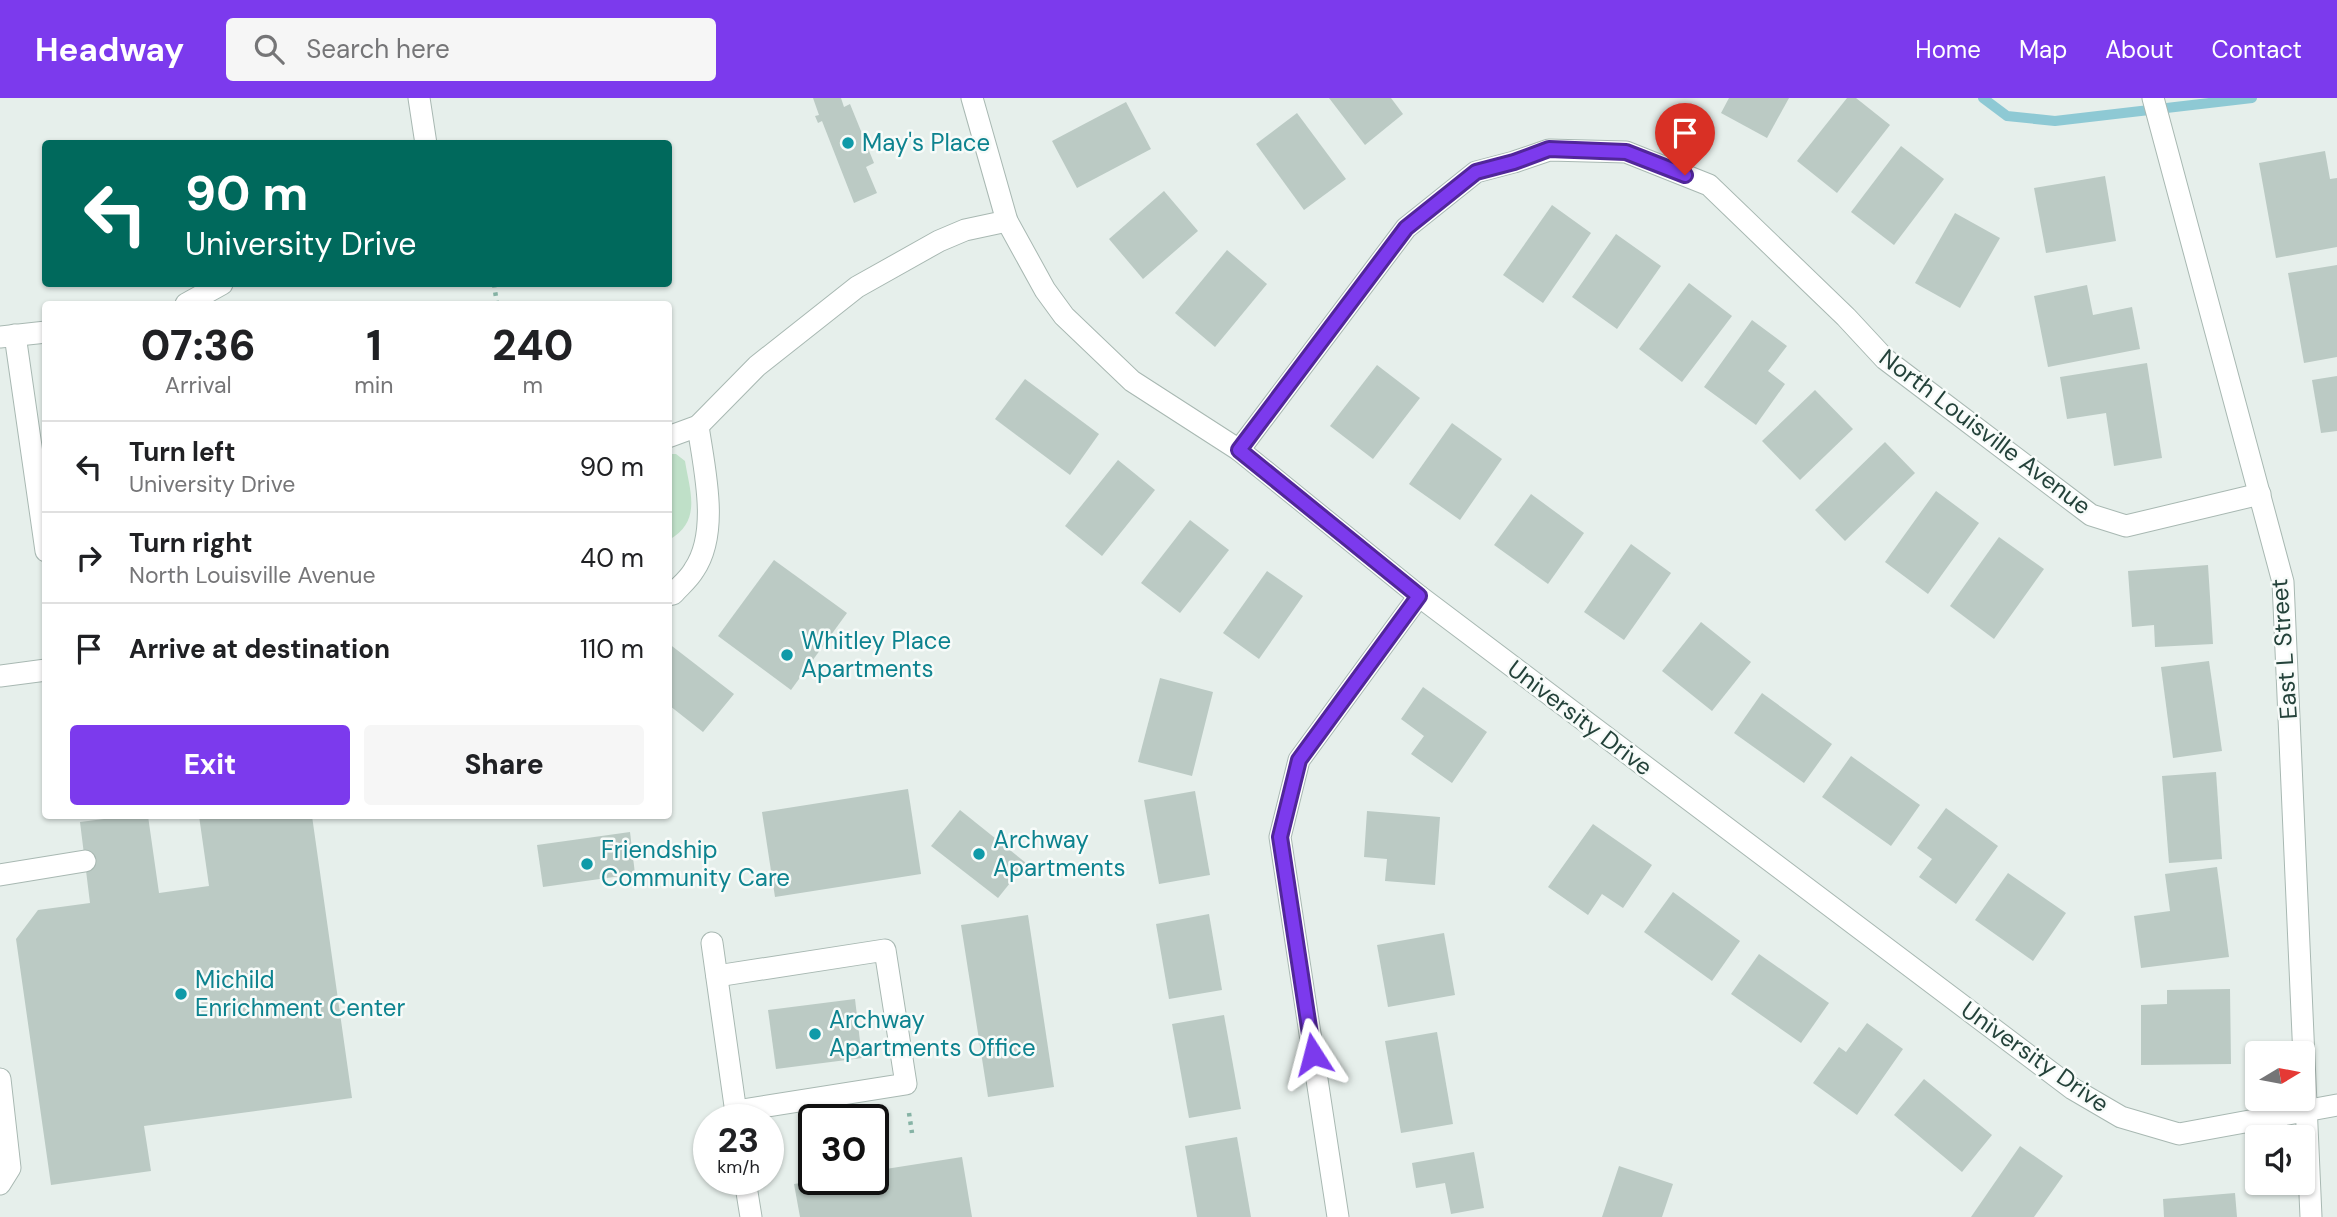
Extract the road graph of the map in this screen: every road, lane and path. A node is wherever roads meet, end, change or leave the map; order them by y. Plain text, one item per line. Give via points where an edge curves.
1 (419, 98) edge
2 (972, 98) edge
3 (2153, 98) edge
4 (425, 140) edge
5 (1007, 221) junction
6 (217, 287) edge
7 (191, 301) edge
8 (42, 332) edge
9 (8, 336) edge
10 (698, 426) junction
11 (672, 436) edge
12 (1239, 450) junction
13 (2260, 494) junction
14 (42, 528) edge
15 (672, 594) edge
16 (1419, 596) junction
17 (42, 671) edge
18 (0, 676) edge
19 (85, 861) dead end
20 (0, 875) edge
21 (712, 943) dead end
22 (717, 976) junction
23 (2303, 1041) edge
24 (0, 1079) edge
25 (734, 1104) edge
26 (2337, 1105) edge
27 (784, 1107) edge
28 (2315, 1109) edge
29 (2306, 1111) joint
30 (0, 1184) edge
31 (748, 1195) edge
32 (751, 1217) edge
33 (1338, 1217) edge
34 (2311, 1217) edge

1 - 4 street
2 - 5 street, University Drive
3 - 13 street, East L Street
5 - 10 street via 939,241 857,287 757,366
5 - 12 street, University Drive via 1064,316 1132,381
6 - 7 street
8 - 9 street
9 - 14 street
10 - 11 street
10 - 15 street via 709,528 695,569
12 - 13 street, North Louisville Avenue via 1406,228 1476,172 1549,149 1626,152 1709,185 1885,359 2091,515 2126,526
12 - 16 street, University Drive
13 - 23 street, East L Street via 2283,582
16 - 29 street, University Drive via 2073,1089 2121,1117 2179,1134
16 - 33 street via 1299,760 1280,837
17 - 18 street
19 - 20 street
21 - 22 street
22 - 25 street
22 - 27 street via 885,950 906,1084
24 - 30 street via 10,1168
26 - 28 street, University Drive
29 - 34 street, East L Street
31 - 32 street

